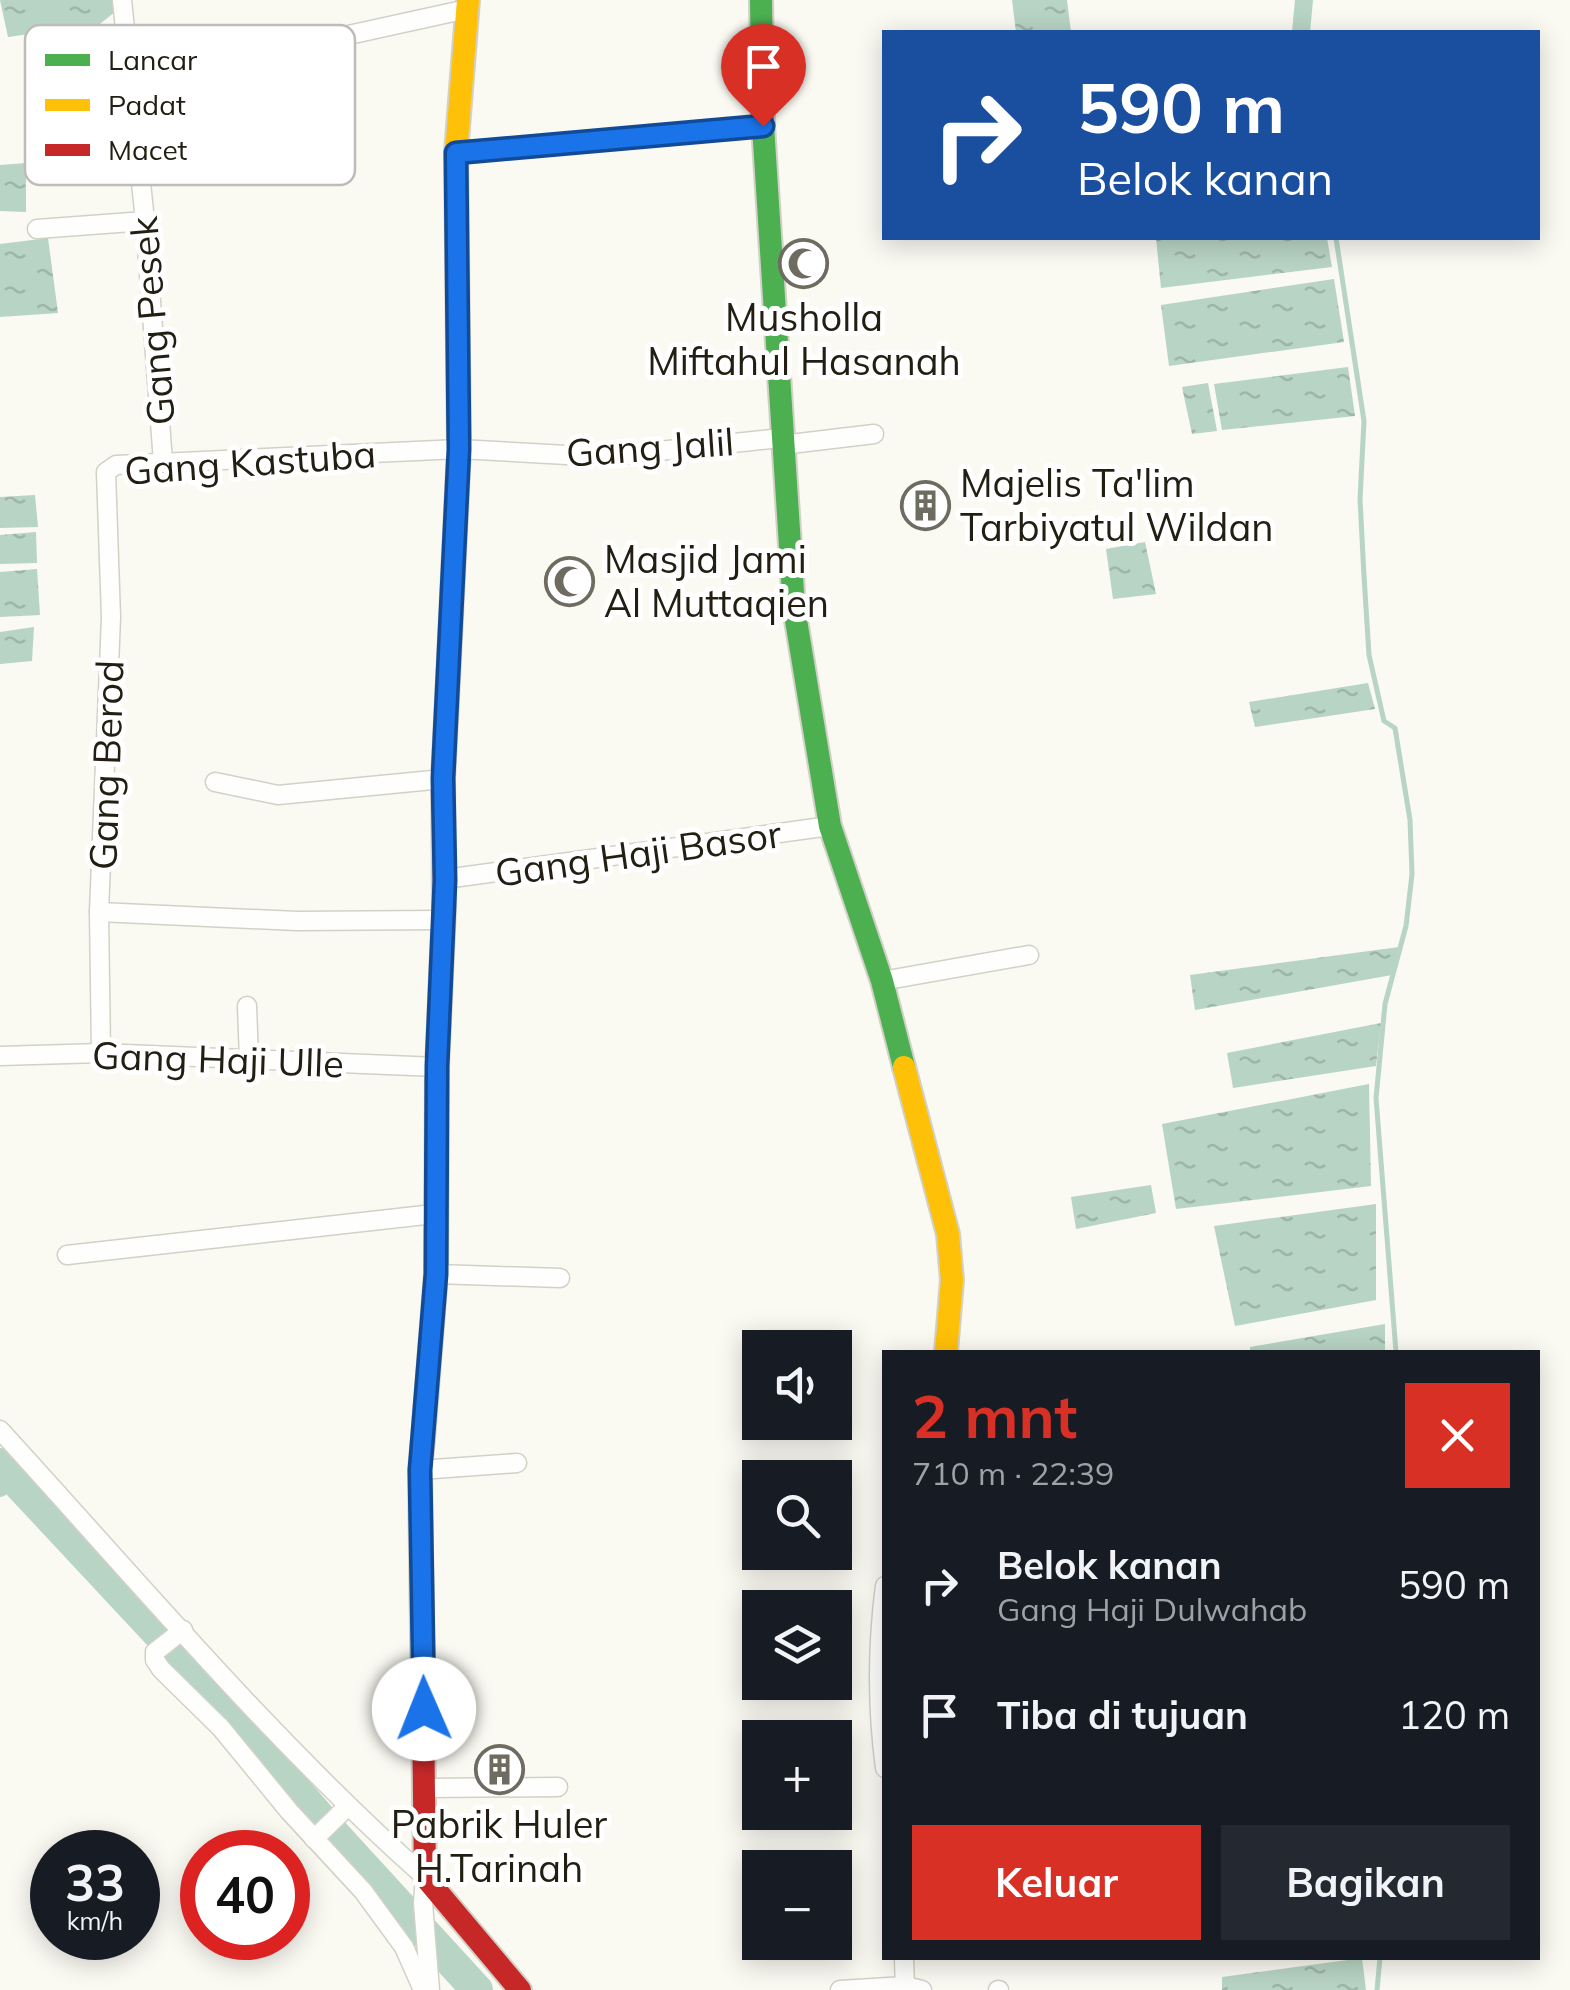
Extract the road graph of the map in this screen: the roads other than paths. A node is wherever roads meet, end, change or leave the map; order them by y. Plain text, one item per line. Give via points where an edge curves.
1 (122, 0) edge
2 (762, 0) edge
3 (468, 4) edge
4 (124, 25) edge
5 (355, 30) edge
6 (763, 126) junction
7 (456, 153) junction
8 (141, 185) edge
9 (145, 221) junction
10 (37, 229) dead end
11 (874, 434) dead end
12 (782, 442) junction
13 (459, 449) junction
14 (163, 462) junction
15 (104, 476) joint
16 (443, 778) junction
17 (215, 782) dead end
18 (830, 826) junction
19 (445, 880) junction
20 (100, 912) junction
21 (444, 920) junction
22 (1029, 955) dead end
23 (882, 980) junction
24 (247, 1006) dead end
25 (101, 1053) junction
26 (0, 1056) edge
27 (249, 1059) junction
28 (437, 1066) junction
29 (434, 1214) junction
30 (67, 1254) dead end
31 (436, 1274) junction
32 (560, 1278) dead end
33 (946, 1350) edge
34 (0, 1430) edge
35 (517, 1463) dead end
36 (420, 1470) junction
37 (882, 1620) edge
38 (178, 1634) junction
39 (882, 1718) edge
40 (558, 1787) dead end
41 (425, 1788) junction
42 (341, 1813) junction
43 (316, 1837) junction
44 (425, 1877) junction
45 (904, 1960) edge
46 (911, 1989) edge
47 (426, 1990) edge
48 (520, 1990) edge
49 (840, 1990) edge

1 - 4 street, Gang Pesek
2 - 6 street
3 - 5 street
3 - 7 street
6 - 7 street
6 - 12 street
7 - 13 street
8 - 9 street, Gang Pesek
9 - 10 street
9 - 14 street, Gang Pesek
11 - 12 street, Gang Jalil
12 - 13 street, Gang Jalil via 603,458
12 - 18 street via 794,608
13 - 14 street, Gang Kastuba
13 - 16 street
14 - 15 street, Gang Kastuba via 116,465
15 - 20 street, Gang Berod via 112,617
16 - 17 street via 278,795
16 - 19 street
18 - 19 street, Gang Haji Basor
18 - 23 street
19 - 21 street
20 - 21 street
20 - 25 street, Gang Berod
21 - 28 street
22 - 23 street
23 - 33 street via 948,1234
24 - 27 street
25 - 26 street, Gang Haji Ulle
25 - 27 street, Gang Haji Ulle
27 - 28 street, Gang Haji Ulle
28 - 29 street
29 - 30 street
29 - 31 street
31 - 32 street
31 - 36 street
34 - 38 street
35 - 36 street
36 - 41 street
37 - 39 street
38 - 42 street
38 - 43 street via 156,1652 161,1670 222,1728
40 - 41 street
41 - 44 street
42 - 43 street
42 - 44 street
43 - 47 street via 381,1913
44 - 47 street
44 - 48 street
45 - 46 street
46 - 49 street

